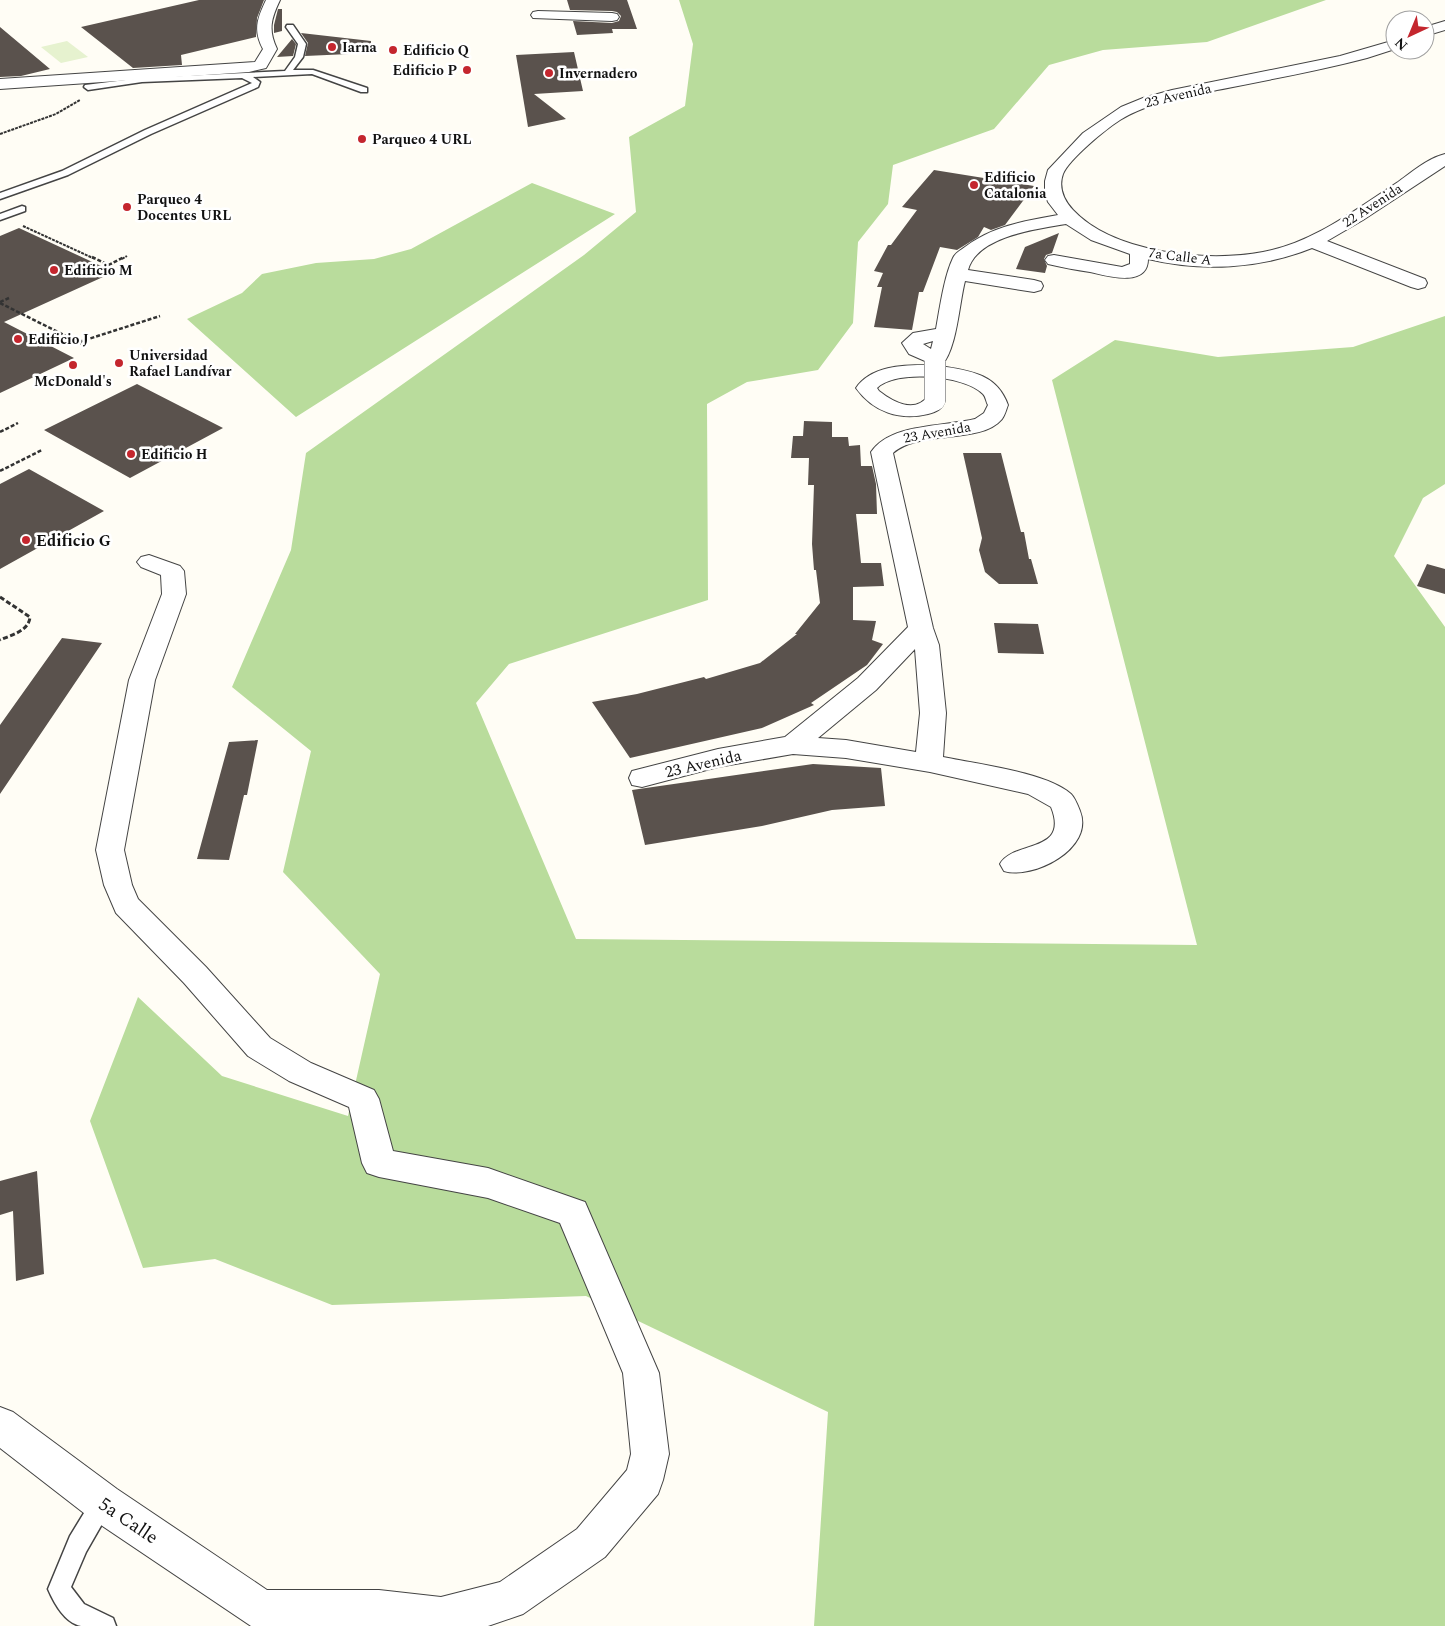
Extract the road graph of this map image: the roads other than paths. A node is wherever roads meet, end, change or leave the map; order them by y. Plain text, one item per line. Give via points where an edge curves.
1 (273, 0) edge
2 (534, 0) edge
3 (538, 15) junction
4 (612, 18) dead end
5 (290, 27) dead end
6 (542, 29) dead end
7 (1385, 48) edge
8 (288, 72) junction
9 (235, 77) junction
10 (274, 79) dead end
11 (0, 84) edge
12 (216, 85) dead end
13 (364, 90) dead end
14 (166, 117) junction
15 (176, 120) junction
16 (139, 129) junction
17 (148, 132) junction
18 (1445, 159) edge
19 (0, 189) edge
20 (0, 196) edge
21 (22, 209) dead end
22 (1, 217) edge
23 (1068, 218) junction
24 (1305, 246) junction
25 (1139, 251) junction
26 (1054, 260) dead end
27 (957, 274) junction
28 (1418, 283) dead end
29 (1034, 286) dead end
30 (944, 333) junction
31 (936, 361) junction
32 (149, 562) dead end
33 (921, 628) junction
34 (793, 745) junction
35 (930, 763) junction
36 (642, 778) dead end
37 (1014, 864) dead end
38 (0, 1425) edge
39 (103, 1503) junction
40 (264, 1618) edge
41 (105, 1626) edge

1 - 11 street via 263,35 270,50 262,65
2 - 3 street
3 - 4 street
3 - 6 street
5 - 8 lane via 302,44 299,57
7 - 23 street, 23 Avenida via 1363,56 1152,100 1127,110 1089,134 1054,175 1054,196
8 - 9 lane
8 - 13 lane via 313,72
9 - 10 lane
9 - 12 lane via 126,81 88,87 96,89 96,93 118,88 197,82
9 - 14 lane via 217,94
9 - 15 lane via 256,82
14 - 15 lane
14 - 16 lane
15 - 17 lane
16 - 17 lane
16 - 19 lane via 42,174
17 - 20 lane via 65,173
18 - 24 street, 22 Avenida
21 - 22 lane
23 - 25 street, 7a Calle A via 1097,236
23 - 27 street, 23 Avenida via 1015,228 984,241 962,258
24 - 25 street, 7a Calle A via 1259,259 1228,261 1187,260
24 - 28 street
25 - 26 street via 1139,266 1131,272 1122,273
27 - 29 street
27 - 30 street, 23 Avenida
30 - 31 street, 23 Avenida
30 - 31 street via 920,337 912,343 916,350
31 - 33 street, 23 Avenida, bridge via 936,400 924,409 896,409 873,397 866,388 873,379 894,372 957,374 986,385 998,399 997,411 992,418 970,428 906,436 886,445 882,452
32 - 40 street via 172,571 174,594 142,680 110,850 126,904 259,1047 300,1072 363,1099 379,1163 488,1183 573,1213 641,1372 650,1454 644,1480 591,1543 509,1600 441,1618 378,1610
33 - 34 street, 23 Avenida via 884,668
33 - 35 street, 23 Avenida via 927,645 933,713
34 - 35 street, 23 Avenida via 846,749
34 - 36 street, 23 Avenida via 718,758
35 - 37 street, 23 Avenida via 1036,786 1062,801 1069,819 1068,835 1057,847
38 - 39 street, 5a Calle
39 - 40 street, 5a Calle
39 - 41 lane via 78,1544 59,1589 76,1612

